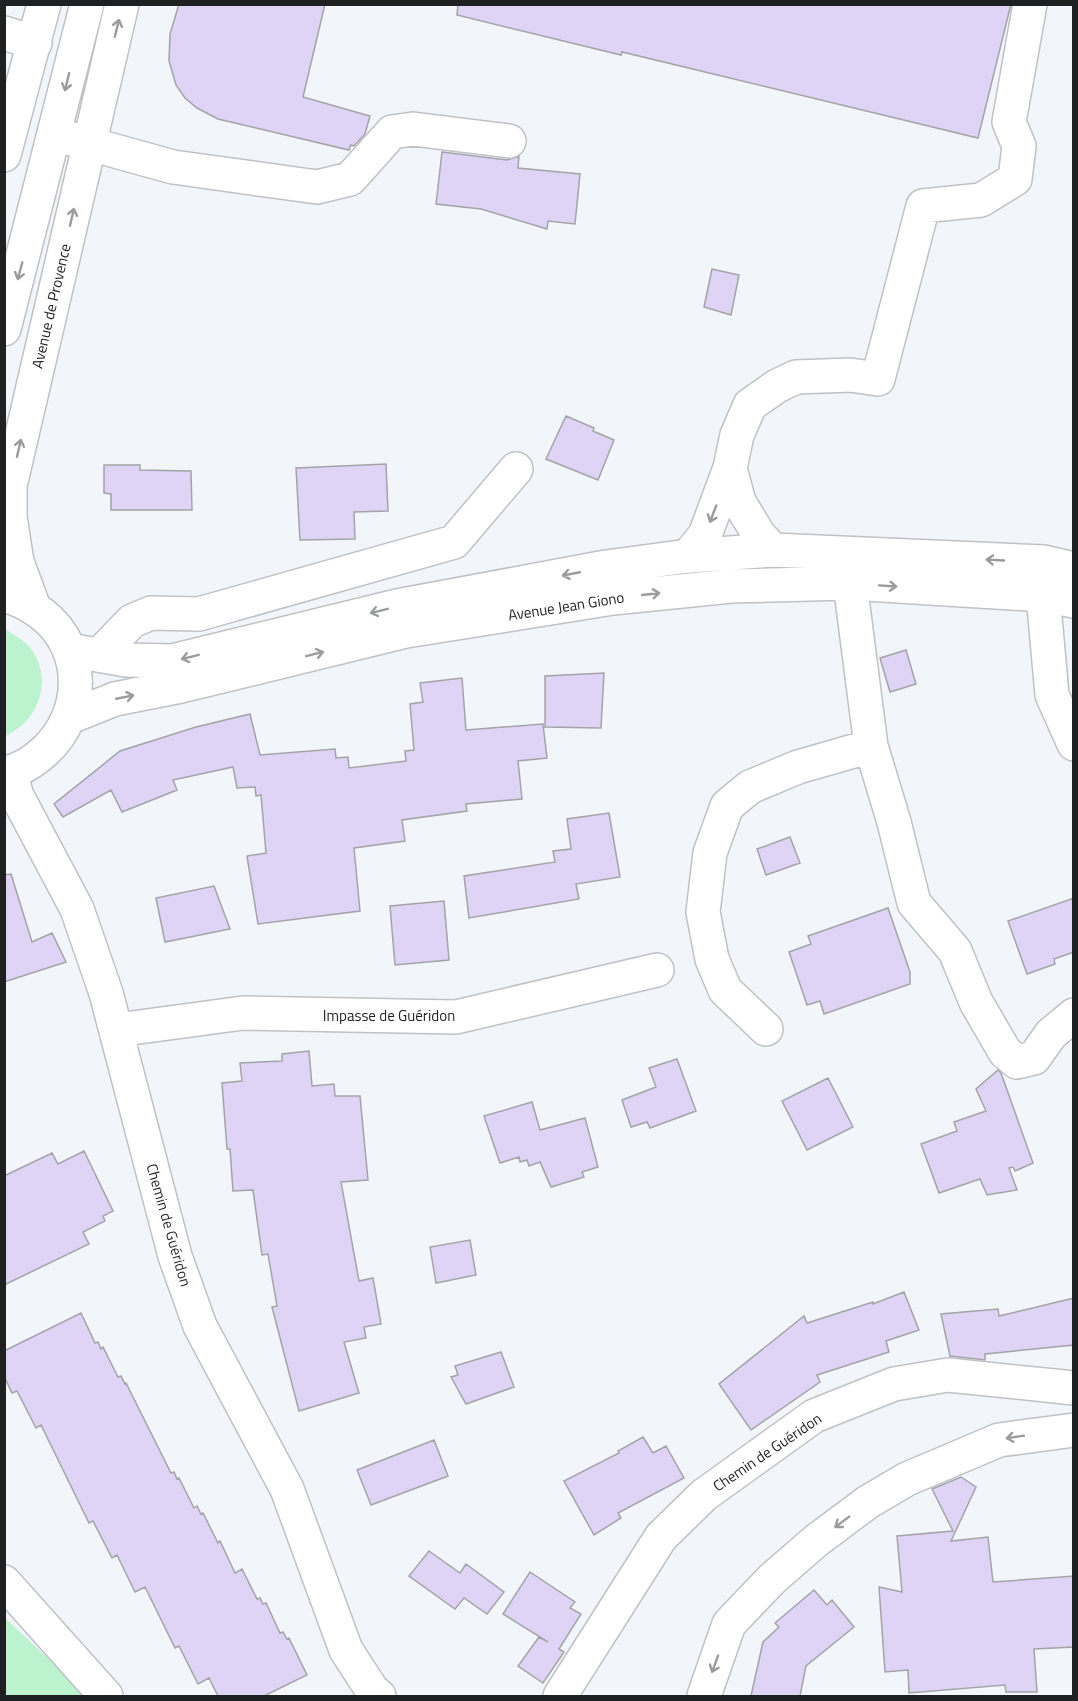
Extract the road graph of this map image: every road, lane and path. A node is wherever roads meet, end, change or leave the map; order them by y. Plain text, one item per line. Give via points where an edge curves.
1 (44, 4) edge
2 (87, 4) edge
3 (122, 4) edge
4 (1030, 4) edge
5 (20, 38) edge
6 (54, 134) junction
7 (509, 141) dead end
8 (88, 144) junction
9 (4, 155) edge
10 (4, 329) edge
11 (730, 468) junction
12 (516, 469) dead end
13 (773, 550) junction
14 (688, 556) junction
15 (1059, 565) edge
16 (849, 568) junction
17 (1058, 598) edge
18 (19, 602) edge
19 (84, 652) junction
20 (70, 717) junction
21 (1074, 744) edge
22 (871, 746) junction
23 (8, 772) edge
24 (657, 970) dead end
25 (1074, 1015) edge
26 (766, 1029) dead end
27 (117, 1030) junction
28 (1074, 1388) edge
29 (1074, 1430) edge
30 (4, 1582) edge
31 (106, 1696) edge
32 (379, 1696) edge
33 (560, 1696) edge
34 (704, 1696) edge

1 - 5 main road
2 -> 6 main road
8 -> 3 main road, Avenue de Provence
4 - 11 main road via 1009,122 1019,146 1015,179 981,200 923,206 878,379 796,376 777,386 750,405 737,435
5 - 9 main road
6 - 8 main road
6 -> 10 main road
7 - 8 main road via 413,129 392,132 350,179 317,187 173,167
18 -> 8 main road, Avenue de Provence via 10,486
11 - 13 main road via 739,502
11 -> 14 main road via 705,535
12 - 19 main road via 454,542 199,614 151,613
13 - 14 main road, Avenue Jean Giono
13 - 16 main road, Avenue Jean Giono
14 -> 19 main road, Avenue Jean Giono via 606,567 397,606 172,662 126,660
15 -> 16 main road, Avenue Jean Giono
15 - 17 main road
16 -> 17 main road, Avenue Jean Giono
20 -> 16 main road, Avenue Jean Giono via 115,699 406,632 613,598
16 - 22 main road
17 - 21 main road via 1052,695
18 - 19 main road
19 - 20 main road via 75,672
20 - 23 main road via 56,741 42,754
22 - 25 main road via 914,903 955,951 976,1002 1005,1052 1017,1062 1034,1058 1051,1034
22 - 26 main road via 798,767 750,787 727,806 710,853 703,912 712,959 725,990
23 - 27 main road, Chemin de Guéridon via 76,909
24 - 27 main road, Impasse de Guéridon via 456,1017 243,1014
27 - 32 main road, Chemin de Guéridon via 175,1256 200,1326 287,1489 346,1650
28 - 33 main road, Chemin de Guéridon via 948,1375 894,1384 814,1416 704,1495 661,1537
29 -> 34 main road via 999,1440 907,1479 868,1502 816,1540 729,1624
30 - 31 main road

